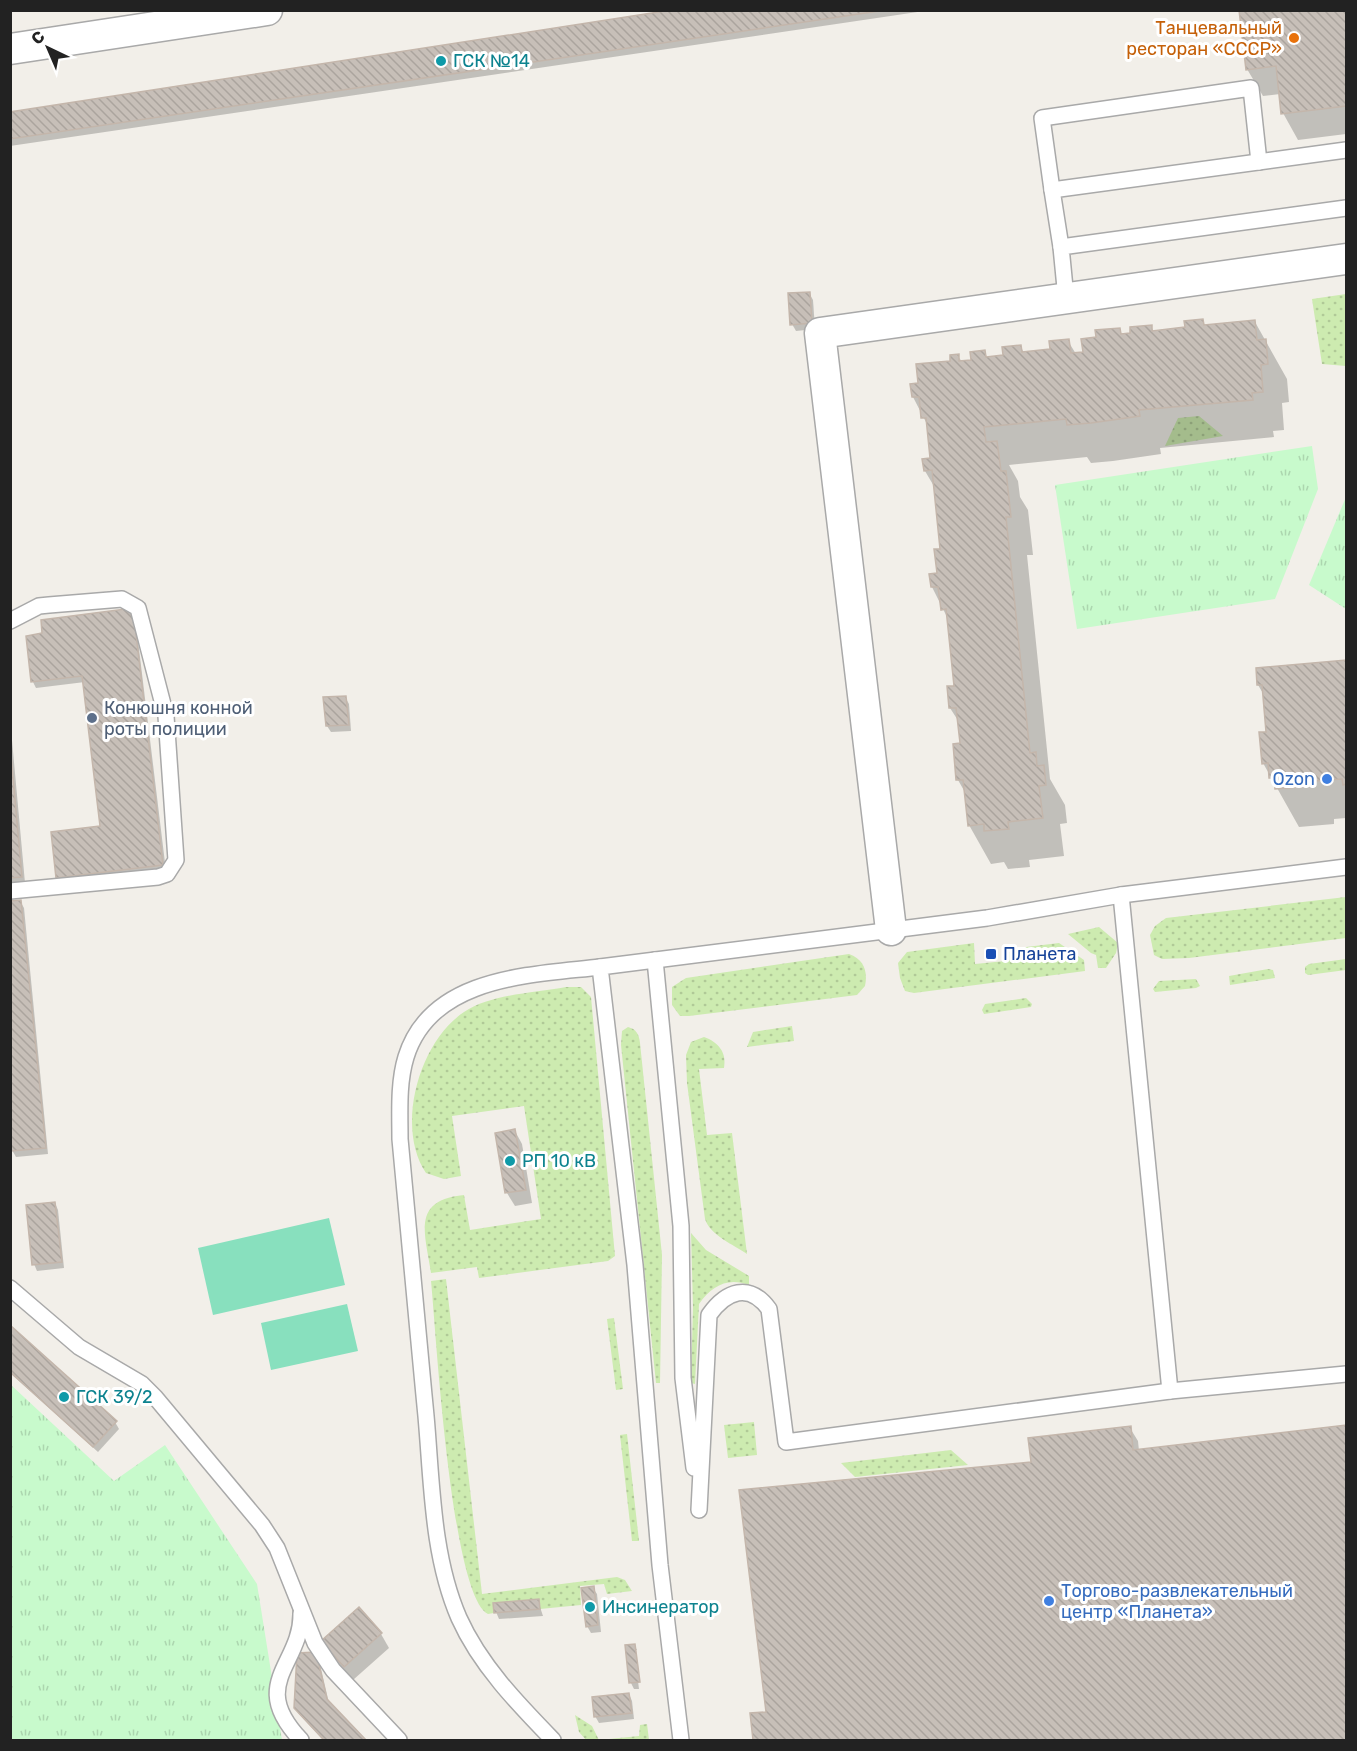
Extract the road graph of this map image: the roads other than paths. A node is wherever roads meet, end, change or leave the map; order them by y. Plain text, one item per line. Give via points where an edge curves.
1 (267, 10) edge
2 (10, 49) edge
3 (1347, 150) edge
4 (1259, 162) junction
5 (1052, 190) junction
6 (1347, 208) edge
7 (1061, 247) junction
8 (1347, 259) edge
9 (1066, 298) junction
10 (10, 621) edge
11 (1347, 867) edge
12 (10, 891) edge
13 (1121, 895) junction
14 (891, 930) junction
15 (655, 960) junction
16 (600, 967) junction
17 (10, 1288) edge
18 (1347, 1374) edge
19 (1170, 1391) junction
20 (300, 1600) junction
21 (301, 1740) edge
22 (399, 1740) edge
23 (553, 1740) edge
24 (681, 1740) edge

1 - 2 street
3 - 4 lane
4 - 5 lane
4 - 5 lane via 1251,88 1042,118
5 - 7 lane
6 - 7 lane
7 - 9 lane
8 - 9 street
9 - 14 street via 820,333
10 - 12 lane via 39,606 122,599 138,608 166,716 176,860 167,874 158,877
11 - 13 lane
13 - 14 lane
13 - 19 lane
14 - 15 lane
15 - 16 lane
15 - 19 lane via 681,1226 683,1378 699,1510 709,1315 727,1296 739,1292 762,1300 769,1309 786,1442
16 - 23 lane via 508,978 454,998 429,1018 412,1042 403,1072 400,1103 433,1503 444,1572 460,1620 474,1644 509,1693
16 - 24 lane
17 - 20 lane via 79,1347 142,1384 155,1397 262,1525
18 - 19 lane
20 - 21 lane via 299,1632 283,1667 277,1694 287,1724
20 - 22 lane via 315,1643 333,1670

